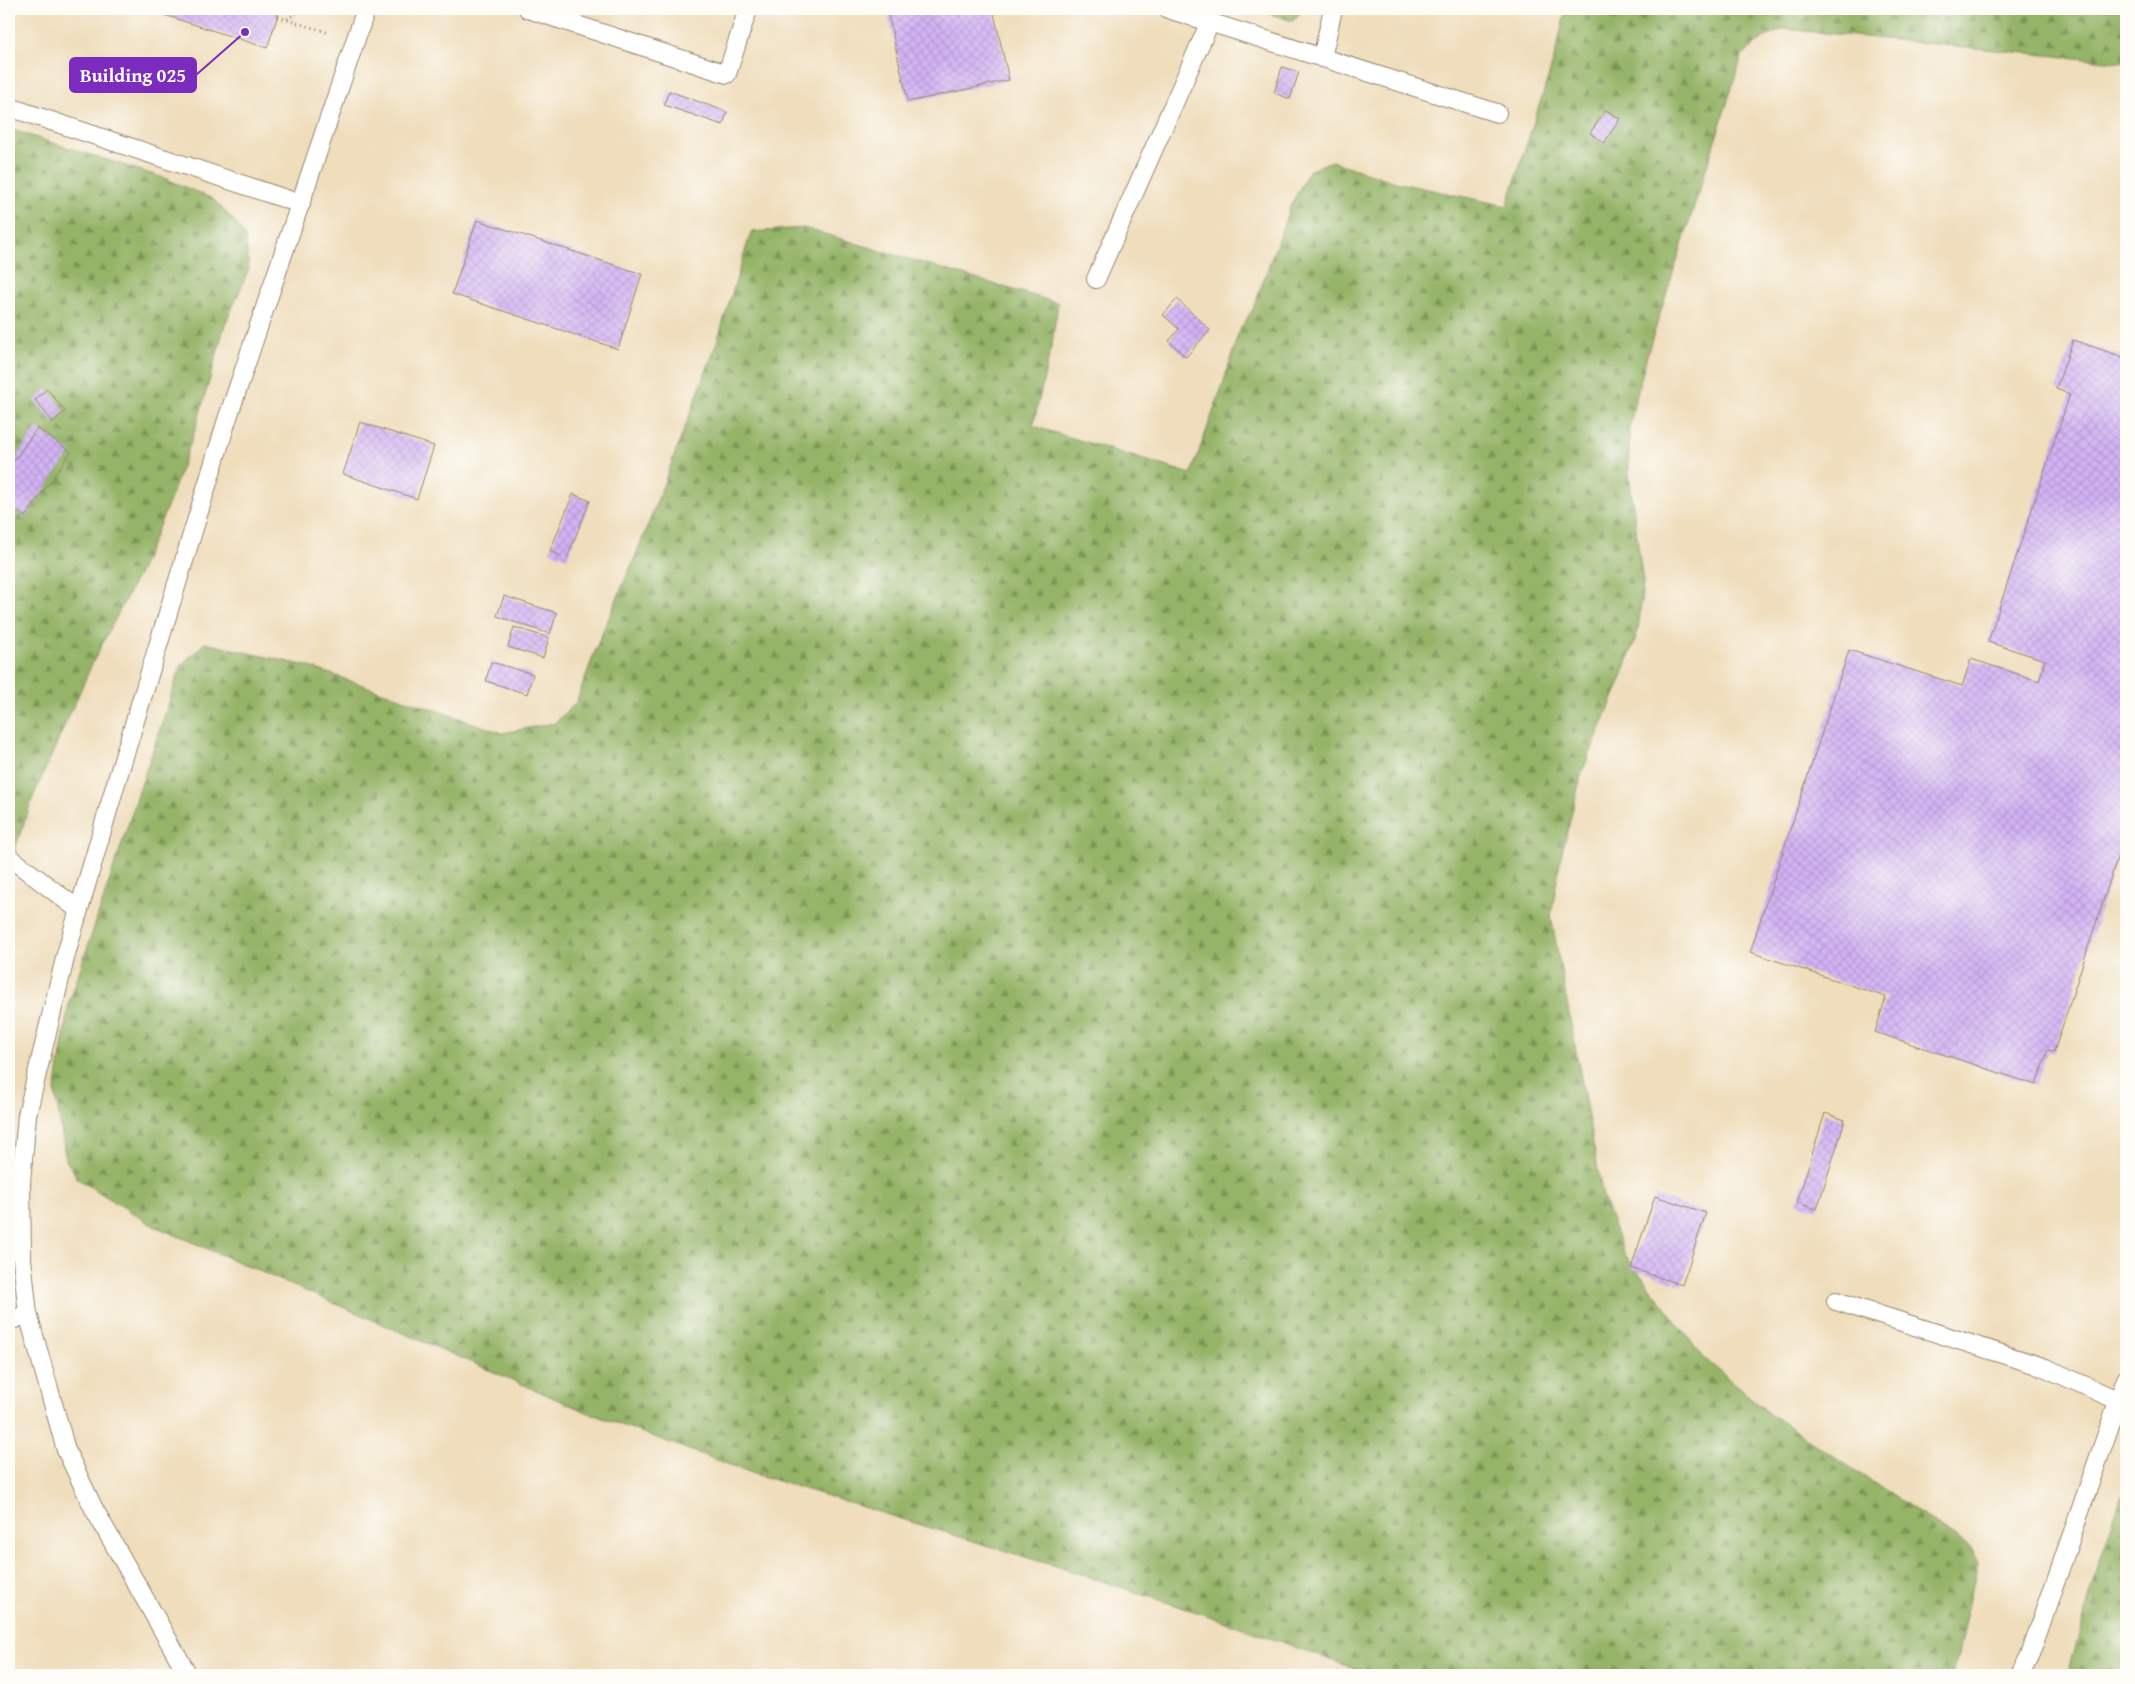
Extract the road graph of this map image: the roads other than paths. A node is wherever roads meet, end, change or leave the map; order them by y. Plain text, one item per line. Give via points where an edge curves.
1 (366, 9) edge
2 (528, 9) edge
3 (748, 9) edge
4 (1168, 9) edge
5 (1333, 9) edge
6 (1210, 22) junction
7 (1322, 58) junction
8 (9, 107) edge
9 (1497, 113) dead end
10 (301, 204) junction
11 (1096, 278) dead end
12 (9, 858) edge
13 (79, 910) junction
14 (1836, 1301) dead end
15 (28, 1314) junction
16 (9, 1321) edge
17 (2126, 1379) edge
18 (2119, 1401) junction
19 (188, 1675) edge
20 (2020, 1675) edge

1 - 10 lane
2 - 3 lane via 727,74
4 - 6 lane
5 - 7 lane
6 - 7 lane
6 - 11 lane
7 - 9 lane
8 - 10 lane
10 - 13 lane via 228,420
12 - 13 lane
13 - 15 lane via 27,1115 21,1182 22,1260
14 - 18 lane via 2046,1368
15 - 16 lane
15 - 19 lane via 66,1450 94,1509
17 - 18 lane
18 - 20 lane via 2030,1655

